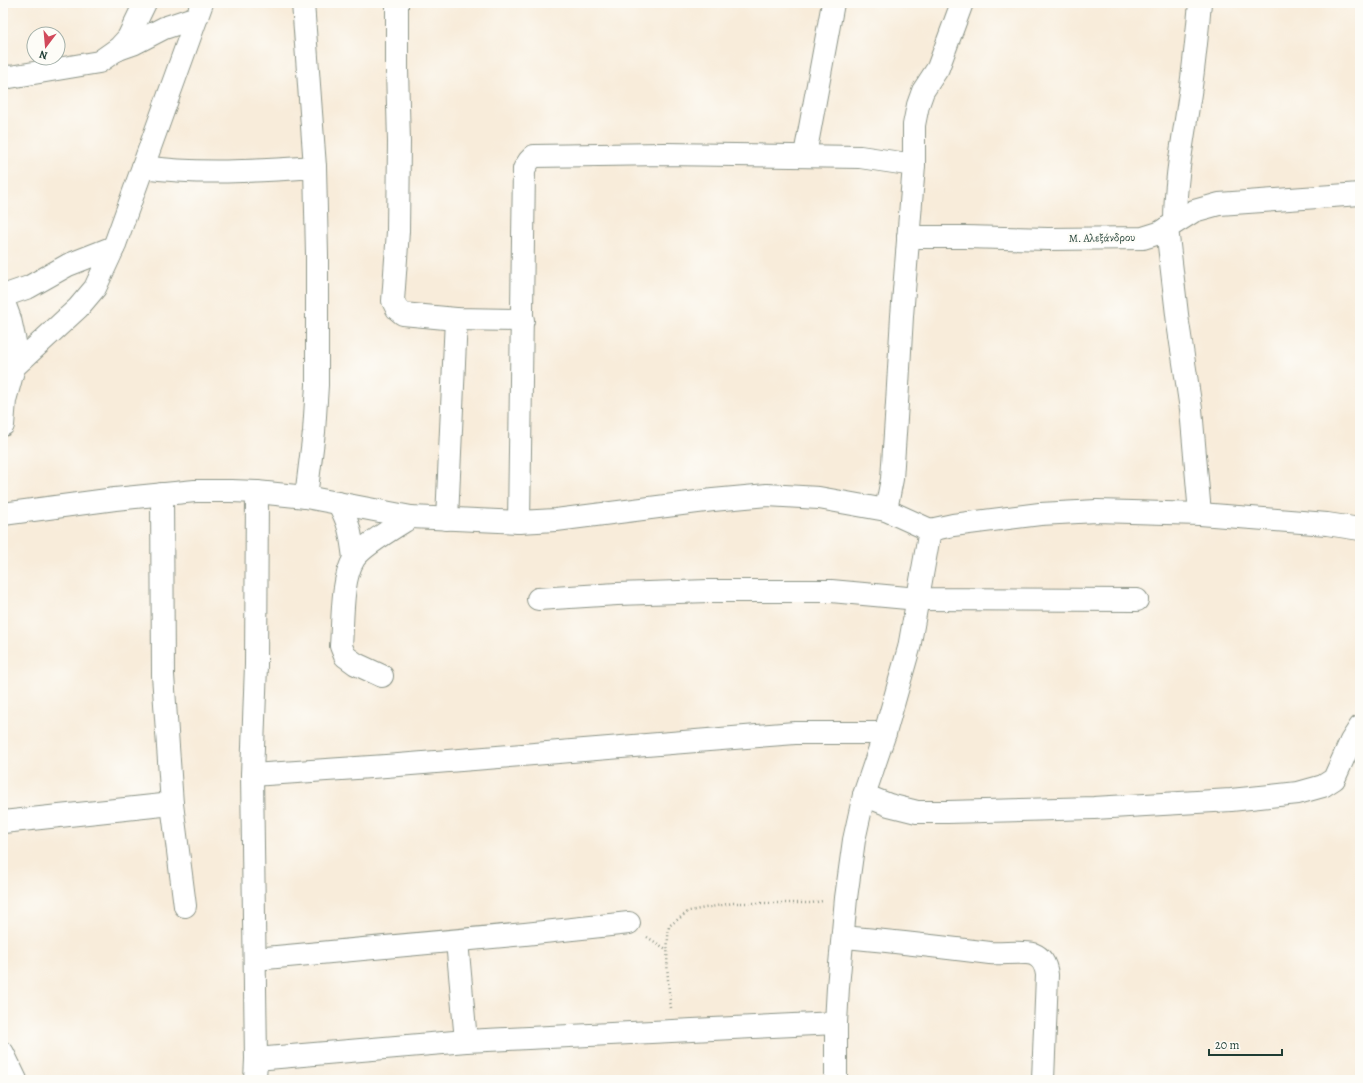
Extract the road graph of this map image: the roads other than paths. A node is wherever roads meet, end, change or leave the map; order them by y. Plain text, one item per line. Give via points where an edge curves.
1 (145, 3) edge
2 (397, 3) edge
3 (834, 3) edge
4 (962, 3) edge
5 (1200, 3) edge
6 (298, 6) edge
7 (199, 10) edge
8 (116, 50) junction
9 (3, 76) edge
10 (805, 156) junction
11 (914, 164) junction
12 (143, 167) junction
13 (315, 167) junction
14 (1360, 194) edge
15 (1171, 225) junction
16 (908, 237) junction
17 (114, 247) junction
18 (3, 296) edge
19 (3, 300) edge
20 (456, 319) junction
21 (523, 320) junction
22 (14, 367) junction
23 (3, 425) edge
24 (257, 492) junction
25 (162, 494) junction
26 (306, 497) junction
27 (338, 503) junction
28 (886, 510) junction
29 (3, 514) edge
30 (1200, 514) junction
31 (411, 517) junction
32 (447, 519) junction
33 (519, 522) junction
34 (1360, 529) edge
35 (930, 530) junction
36 (354, 558) junction
37 (538, 599) dead end
38 (918, 599) junction
39 (1137, 600) dead end
40 (382, 676) dead end
41 (1360, 727) edge
42 (885, 733) junction
43 (252, 775) junction
44 (864, 795) junction
45 (172, 804) junction
46 (3, 822) edge
47 (185, 906) dead end
48 (629, 923) dead end
49 (843, 936) junction
50 (457, 941) junction
51 (255, 959) junction
52 (836, 1023) junction
53 (466, 1042) junction
54 (4, 1057) edge
55 (256, 1070) edge
56 (16, 1080) edge
57 (836, 1080) edge
58 (1043, 1080) edge

1 - 8 street via 128,38
2 - 20 street via 400,142 393,301 403,314
3 - 10 street
4 - 11 street via 938,68 918,105 914,125
5 - 15 street
6 - 13 street
7 - 8 street
7 - 12 street
8 - 9 street via 99,62
10 - 11 street via 860,157
10 - 21 street via 534,156 524,169
11 - 16 street
12 - 13 street via 175,172 236,172
12 - 17 street
13 - 26 street via 316,385 314,432
14 - 15 street, Μ. Αλεξάνδρου via 1219,204 1194,211
15 - 16 street, Μ. Αλεξάνδρου via 1159,233 1128,239
15 - 30 street
16 - 28 street via 892,479
17 - 18 street via 68,265 29,287
17 - 22 street via 94,288 78,308
19 - 22 street via 15,342
20 - 21 street
20 - 32 street
21 - 33 street
22 - 23 street via 5,400
24 - 25 street via 195,491
24 - 26 street
24 - 43 street via 256,665
25 - 29 street
25 - 45 street via 163,675
26 - 27 street
27 - 31 street
27 - 36 street via 346,516
28 - 33 street via 819,498 767,495 556,520
28 - 35 street
30 - 34 street
30 - 35 street via 1097,511 1040,514
31 - 32 street
31 - 36 street
32 - 33 street
35 - 38 street
36 - 40 street via 346,579 341,646 345,656
37 - 38 street via 640,593 785,591 831,591
38 - 39 street
38 - 42 street via 909,648
41 - 44 street via 1334,779 1323,786 1298,793 1231,800 1110,807 947,812 917,812
42 - 43 street via 795,732
42 - 44 street
43 - 51 street
44 - 49 street via 854,840
45 - 46 street
45 - 47 street
48 - 50 street
49 - 52 street
49 - 58 street via 993,953 1032,954 1040,958 1046,964 1047,975
50 - 51 street
50 - 53 street
51 - 55 street
52 - 53 street
52 - 57 street
53 - 55 street
54 - 56 street

